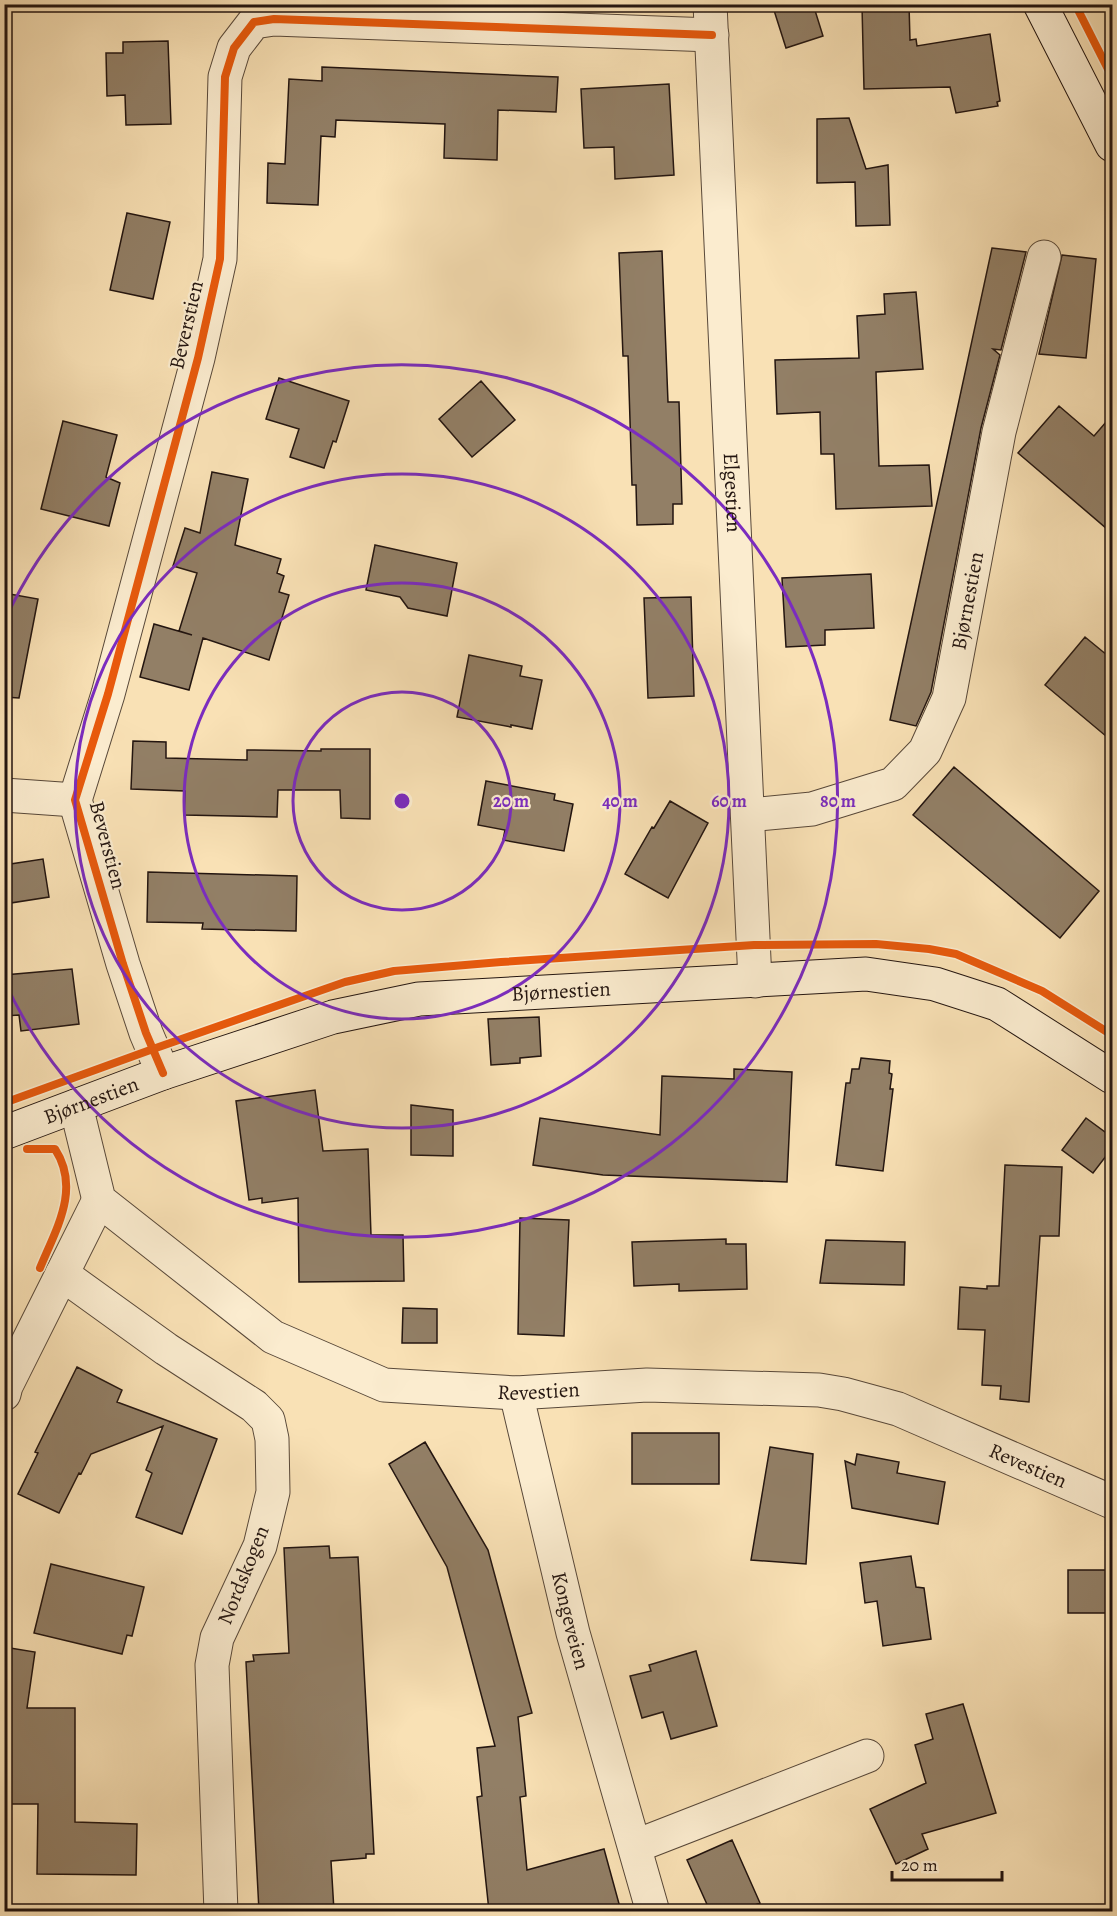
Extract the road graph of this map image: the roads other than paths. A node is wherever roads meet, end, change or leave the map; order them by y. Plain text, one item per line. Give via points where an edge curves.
1 (1040, 4) edge
2 (711, 20) edge
3 (1113, 145) edge
4 (1044, 257) dead end
5 (4, 795) edge
6 (75, 800) junction
7 (749, 815) junction
8 (755, 981) junction
9 (163, 1073) junction
10 (1113, 1077) edge
11 (76, 1106) junction
12 (4, 1133) edge
13 (99, 1200) junction
14 (62, 1274) junction
15 (516, 1393) junction
16 (4, 1394) edge
17 (1113, 1502) edge
18 (867, 1756) dead end
19 (636, 1846) junction
20 (221, 1911) edge
21 (653, 1911) edge

1 - 3 street
2 - 6 street, Beverstien via 254,22 234,48 225,77 220,259 198,358 108,694
2 - 7 street, Elgestien
4 - 7 street, Bjørnestien via 999,432 949,698 925,752 893,784 812,809
5 - 6 street
6 - 9 street, Beverstien via 123,964
7 - 8 street, Elgestien
8 - 9 street, Bjørnestien via 420,999 333,1017
8 - 10 street, Bjørnestien via 866,974 935,984 997,1004
9 - 11 street, Bjørnestien
11 - 12 street, Bjørnestien
11 - 13 street
13 - 14 street
13 - 15 street, Revestien via 273,1337 384,1385
14 - 16 street
14 - 20 street, Nordskogen via 254,1406 268,1420 273,1492 260,1546 217,1638 212,1665
15 - 17 street, Revestien via 647,1385 807,1388 843,1394 898,1409
15 - 19 street, Kongeveien via 573,1633
18 - 19 street
19 - 21 street, Kongeveien

